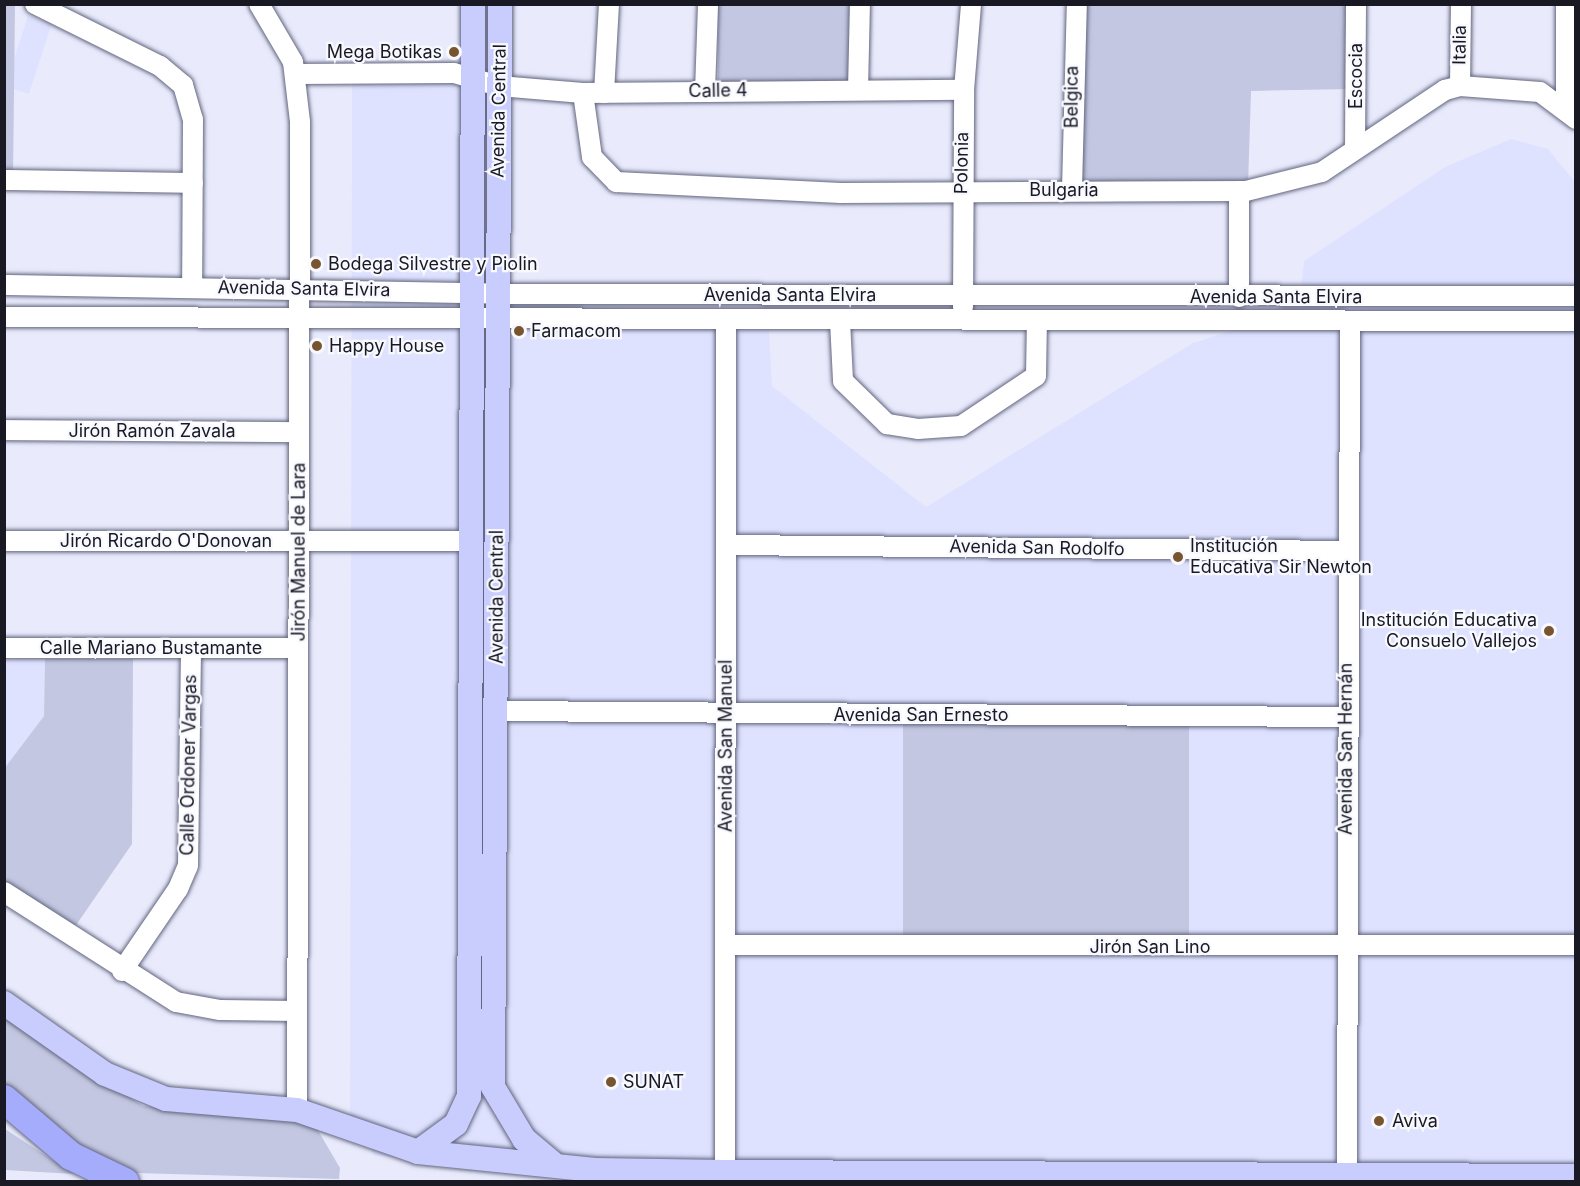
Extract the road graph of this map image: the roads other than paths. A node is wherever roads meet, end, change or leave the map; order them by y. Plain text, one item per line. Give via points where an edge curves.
1 (35, 4) edge
2 (259, 4) edge
3 (473, 4) edge
4 (500, 4) edge
5 (609, 4) edge
6 (708, 4) edge
7 (860, 4) edge
8 (971, 4) edge
9 (1077, 4) edge
10 (1356, 4) edge
11 (1461, 4) edge
12 (1566, 4) edge
13 (296, 74) junction
14 (473, 79) junction
15 (499, 86) junction
16 (1460, 86) junction
17 (858, 90) junction
18 (964, 90) junction
19 (705, 91) junction
20 (583, 93) junction
21 (604, 93) junction
22 (1571, 113) edge
23 (1355, 148) junction
24 (4, 180) edge
25 (192, 183) junction
26 (1072, 189) junction
27 (962, 192) junction
28 (1239, 192) junction
29 (4, 285) edge
30 (192, 287) junction
31 (299, 289) junction
32 (963, 296) junction
33 (1575, 296) edge
34 (1239, 297) junction
35 (1307, 297) junction
36 (485, 304) junction
37 (299, 316) junction
38 (4, 317) edge
39 (726, 320) junction
40 (840, 321) junction
41 (964, 321) junction
42 (1037, 321) junction
43 (1575, 321) edge
44 (1307, 322) junction
45 (1350, 323) junction
46 (4, 430) edge
47 (299, 432) junction
48 (4, 541) edge
49 (298, 541) junction
50 (472, 542) junction
51 (726, 545) junction
52 (1348, 551) junction
53 (4, 648) edge
54 (190, 648) junction
55 (298, 648) junction
56 (497, 711) junction
57 (726, 714) junction
58 (1345, 717) junction
59 (4, 892) edge
60 (725, 945) junction
61 (1575, 945) edge
62 (1346, 948) junction
63 (123, 971) junction
64 (482, 983) junction
65 (4, 1003) edge
66 (297, 1011) junction
67 (4, 1099) edge
68 (297, 1110) junction
69 (418, 1152) junction
70 (555, 1165) junction
71 (725, 1172) junction
72 (1347, 1175) junction
73 (1575, 1176) edge
74 (125, 1182) edge

1 - 25 street via 177,77 192,106
2 - 13 street, Jirón Manuel de Lara via 285,42
3 - 14 main road, Avenida Central
4 - 15 main road, Avenida Central
5 - 21 street
6 - 19 street
7 - 17 street
8 - 18 street, Polonia
9 - 26 street, Belgica
10 - 23 street, Escocia
11 - 16 street, Italia
12 - 22 street
13 - 14 street, Calle 4 via 454,74
13 - 31 street, Jirón Manuel de Lara
14 - 15 street, Calle 4
14 - 36 main road, Avenida Central
15 - 20 street, Calle 4
15 - 36 main road, Avenida Central
16 - 22 street, Bulgaria via 1540,92
16 - 23 street, Bulgaria via 1445,90
17 - 18 street, Calle 4
17 - 19 street, Calle 4
18 - 27 street, Polonia
19 - 21 street, Calle 4
20 - 21 street, Calle 4
20 - 27 street, Bulgaria via 589,148 603,173 616,182
23 - 28 street, Bulgaria via 1322,172
24 - 25 street
25 - 30 street
26 - 27 street, Bulgaria
26 - 28 street, Bulgaria
27 - 32 street, Polonia
28 - 34 street
29 - 30 street, Avenida Santa Elvira
30 - 31 street, Avenida Santa Elvira
31 - 36 street, Avenida Santa Elvira
31 - 37 street, Jirón Manuel de Lara
32 - 34 street, Avenida Santa Elvira
32 - 36 street, Avenida Santa Elvira
32 - 41 street, Polonia
33 - 35 street, Avenida Santa Elvira
34 - 35 street, Avenida Santa Elvira
35 - 44 street
36 - 37 street, Avenida Santa Elvira
36 - 39 street, Avenida Santa Elvira
36 - 50 main road, Avenida Central
36 - 56 main road, Avenida Central
37 - 38 street, Avenida Santa Elvira
37 - 47 street, Jirón Manuel de Lara
39 - 40 street, Avenida Santa Elvira
39 - 51 street, Avenida San Manuel
40 - 41 street, Avenida Santa Elvira
40 - 42 street via 843,381 887,424 918,429 961,426 1036,376
41 - 42 street, Avenida Santa Elvira
42 - 44 street, Avenida Santa Elvira
43 - 45 street, Avenida Santa Elvira
44 - 45 street, Avenida Santa Elvira
45 - 52 street, Avenida San Hernán
46 - 47 street, Jirón Ramón Zavala
47 - 49 street, Jirón Manuel de Lara
48 - 49 street, Jirón Ricardo O'Donovan
49 - 50 street, Jirón Ricardo O'Donovan
49 - 55 street, Jirón Manuel de Lara
50 - 64 main road, Avenida Central
51 - 52 street, Avenida San Rodolfo
51 - 57 street, Avenida San Manuel
52 - 58 street, Avenida San Hernán
53 - 54 street, Calle Mariano Bustamante
54 - 55 street, Calle Mariano Bustamante
54 - 63 street, Calle Ordoner Vargas via 188,866 178,890
55 - 66 street, Jirón Manuel de Lara
56 - 57 street, Avenida San Ernesto
56 - 64 main road, Avenida Central
57 - 58 street, Avenida San Ernesto
57 - 60 street, Avenida San Manuel
58 - 62 street, Avenida San Hernán
59 - 63 street
60 - 62 street, Jirón San Lino
60 - 71 street, Avenida San Manuel
61 - 62 street, Jirón San Lino
62 - 72 street, Avenida San Hernán
63 - 66 street via 189,1006
64 - 69 main road, Avenida Central via 465,1110 448,1131
64 - 70 main road, Avenida Central via 493,1087 524,1139
65 - 68 main road via 105,1074 139,1090 199,1104
66 - 68 street, Jirón Manuel de Lara
67 - 74 highway via 71,1156
68 - 69 main road
69 - 70 main road
70 - 71 main road
71 - 72 main road
72 - 73 main road

